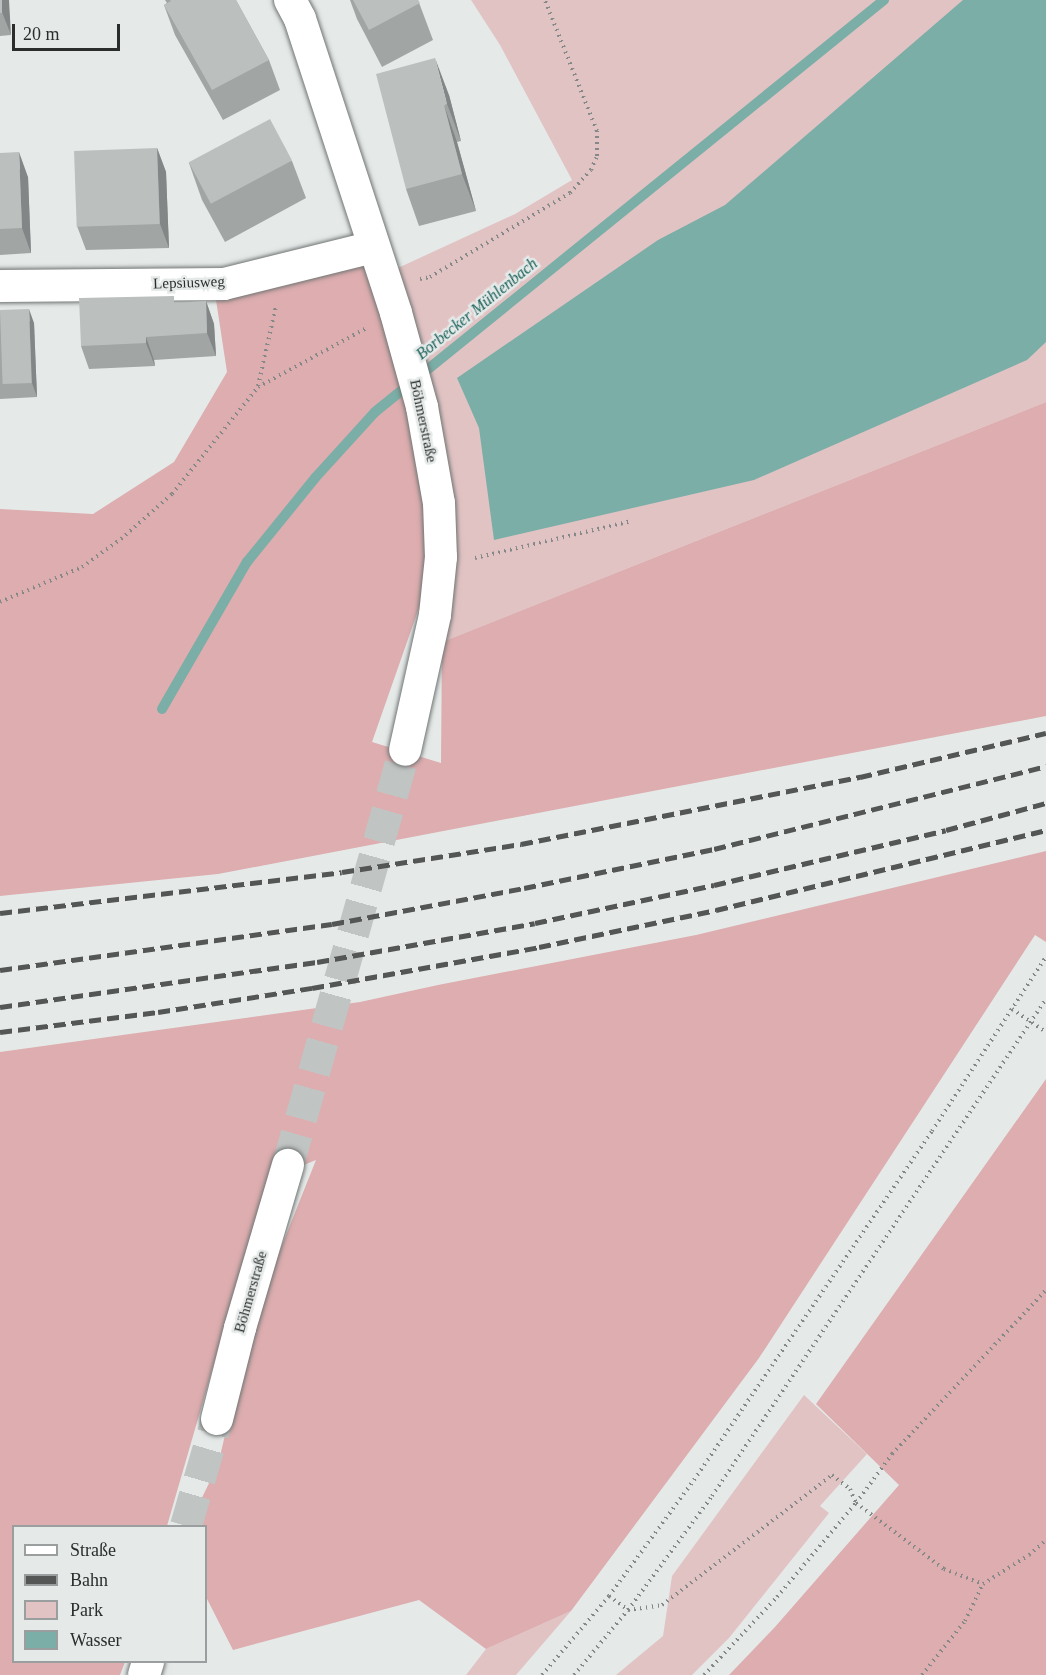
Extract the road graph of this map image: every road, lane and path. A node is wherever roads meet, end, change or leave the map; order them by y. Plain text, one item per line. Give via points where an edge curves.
1 (290, 0) edge
2 (545, 0) edge
3 (374, 247) junction
4 (282, 270) junction
5 (0, 285) edge
6 (395, 312) junction
7 (258, 387) junction
8 (632, 521) dead end
9 (470, 559) dead end
10 (0, 602) edge
11 (405, 750) tunnel mouth
12 (1046, 957) edge
13 (1046, 999) edge
14 (1012, 1009) junction
15 (1031, 1022) junction
16 (1046, 1032) edge
17 (288, 1165) tunnel mouth
18 (1046, 1290) edge
19 (217, 1419) tunnel mouth
20 (856, 1503) junction
21 (1046, 1540) edge
22 (983, 1584) junction
23 (609, 1596) junction
24 (627, 1610) junction
25 (542, 1675) edge
26 (574, 1675) edge
27 (704, 1675) edge
28 (922, 1675) edge

1 - 3 street, Böhmerstraße via 300,19
2 - 6 path via 597,131 597,156 591,170 570,193 430,277
3 - 4 street, Lepsiusweg
3 - 6 street, Böhmerstraße
4 - 5 street, Lepsiusweg via 224,284
4 - 7 path
6 - 7 path
6 - 11 street, Böhmerstraße via 422,407 439,503 441,557 435,615
7 - 10 path via 172,494 121,539 82,567
8 - 9 path
12 - 14 path
13 - 15 path
14 - 15 path
14 - 23 path via 694,1480
15 - 16 path
15 - 24 path via 712,1496
17 - 19 street, Böhmerstraße
18 - 20 path via 892,1454
20 - 22 path via 944,1569
20 - 24 path via 850,1489 832,1475 662,1605
20 - 27 path via 777,1597
21 - 22 path
22 - 28 path via 965,1621
23 - 24 path
23 - 25 path
24 - 26 path

